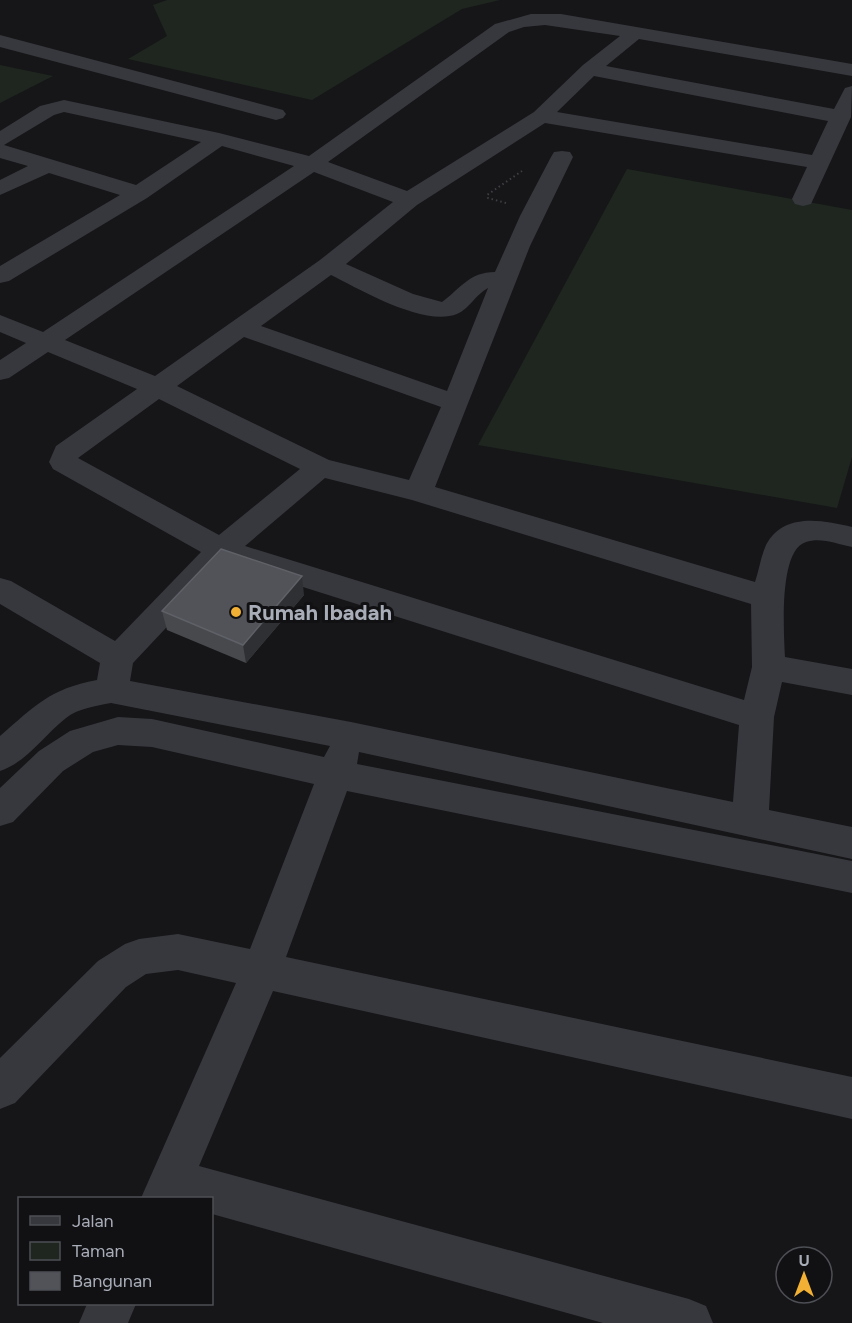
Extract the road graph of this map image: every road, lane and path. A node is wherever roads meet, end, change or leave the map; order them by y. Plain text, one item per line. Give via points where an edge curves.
1 (634, 34) junction
2 (0, 41) edge
3 (590, 69) junction
4 (852, 70) edge
5 (852, 92) edge
6 (276, 114) dead end
7 (541, 116) junction
8 (840, 117) junction
9 (219, 139) junction
10 (0, 140) edge
11 (0, 151) edge
12 (562, 157) dead end
13 (820, 163) junction
14 (312, 164) junction
15 (46, 166) junction
16 (0, 189) edge
17 (139, 193) junction
18 (803, 199) dead end
19 (409, 200) junction
20 (329, 265) junction
21 (0, 276) edge
22 (503, 280) junction
23 (0, 323) edge
24 (243, 328) junction
25 (45, 342) junction
26 (0, 372) edge
27 (157, 387) junction
28 (456, 403) junction
29 (320, 467) junction
30 (418, 492) junction
31 (852, 537) edge
32 (221, 550) junction
33 (0, 589) edge
34 (767, 597) junction
35 (770, 667) junction
36 (115, 674) junction
37 (852, 682) edge
38 (758, 717) junction
39 (351, 736) junction
40 (0, 757) edge
41 (334, 774) junction
42 (0, 811) edge
43 (750, 821) junction
44 (852, 843) edge
45 (852, 877) edge
46 (261, 972) junction
47 (0, 1088) edge
48 (852, 1098) edge
49 (167, 1190) edge
50 (195, 1197) edge
51 (213, 1202) edge
52 (112, 1305) edge
53 (103, 1323) edge
54 (690, 1323) edge

1 - 3 street
1 - 4 street
1 - 14 street via 561,20 518,21 502,28
2 - 6 street
3 - 7 street
3 - 8 street
5 - 8 street
7 - 13 street
7 - 19 street
8 - 13 street
9 - 10 street via 64,106 47,110
9 - 14 street
9 - 17 street
11 - 15 street
12 - 22 street
13 - 18 street
14 - 19 street
14 - 25 street
15 - 16 street
15 - 17 street
17 - 21 street
19 - 20 street
20 - 22 street via 422,306 443,310 453,306 475,284
20 - 24 street
22 - 28 street
23 - 25 street
24 - 27 street
24 - 28 street
25 - 26 street
25 - 27 street
27 - 29 street
27 - 32 street via 66,452 63,462
28 - 30 street
29 - 30 street
29 - 32 street
30 - 34 street
31 - 34 street via 817,529 793,534 780,548
32 - 36 street
32 - 38 street
33 - 36 street
34 - 35 street
35 - 37 street
35 - 38 street
36 - 39 street
36 - 40 street via 56,707
38 - 43 street
39 - 41 street
39 - 43 street
41 - 42 street via 152,733 118,731 82,741 51,761
41 - 45 street
41 - 46 street
43 - 44 street
46 - 47 street via 178,952 139,957 112,974
46 - 48 street
46 - 49 street
49 - 50 street
51 - 54 street
52 - 53 street

